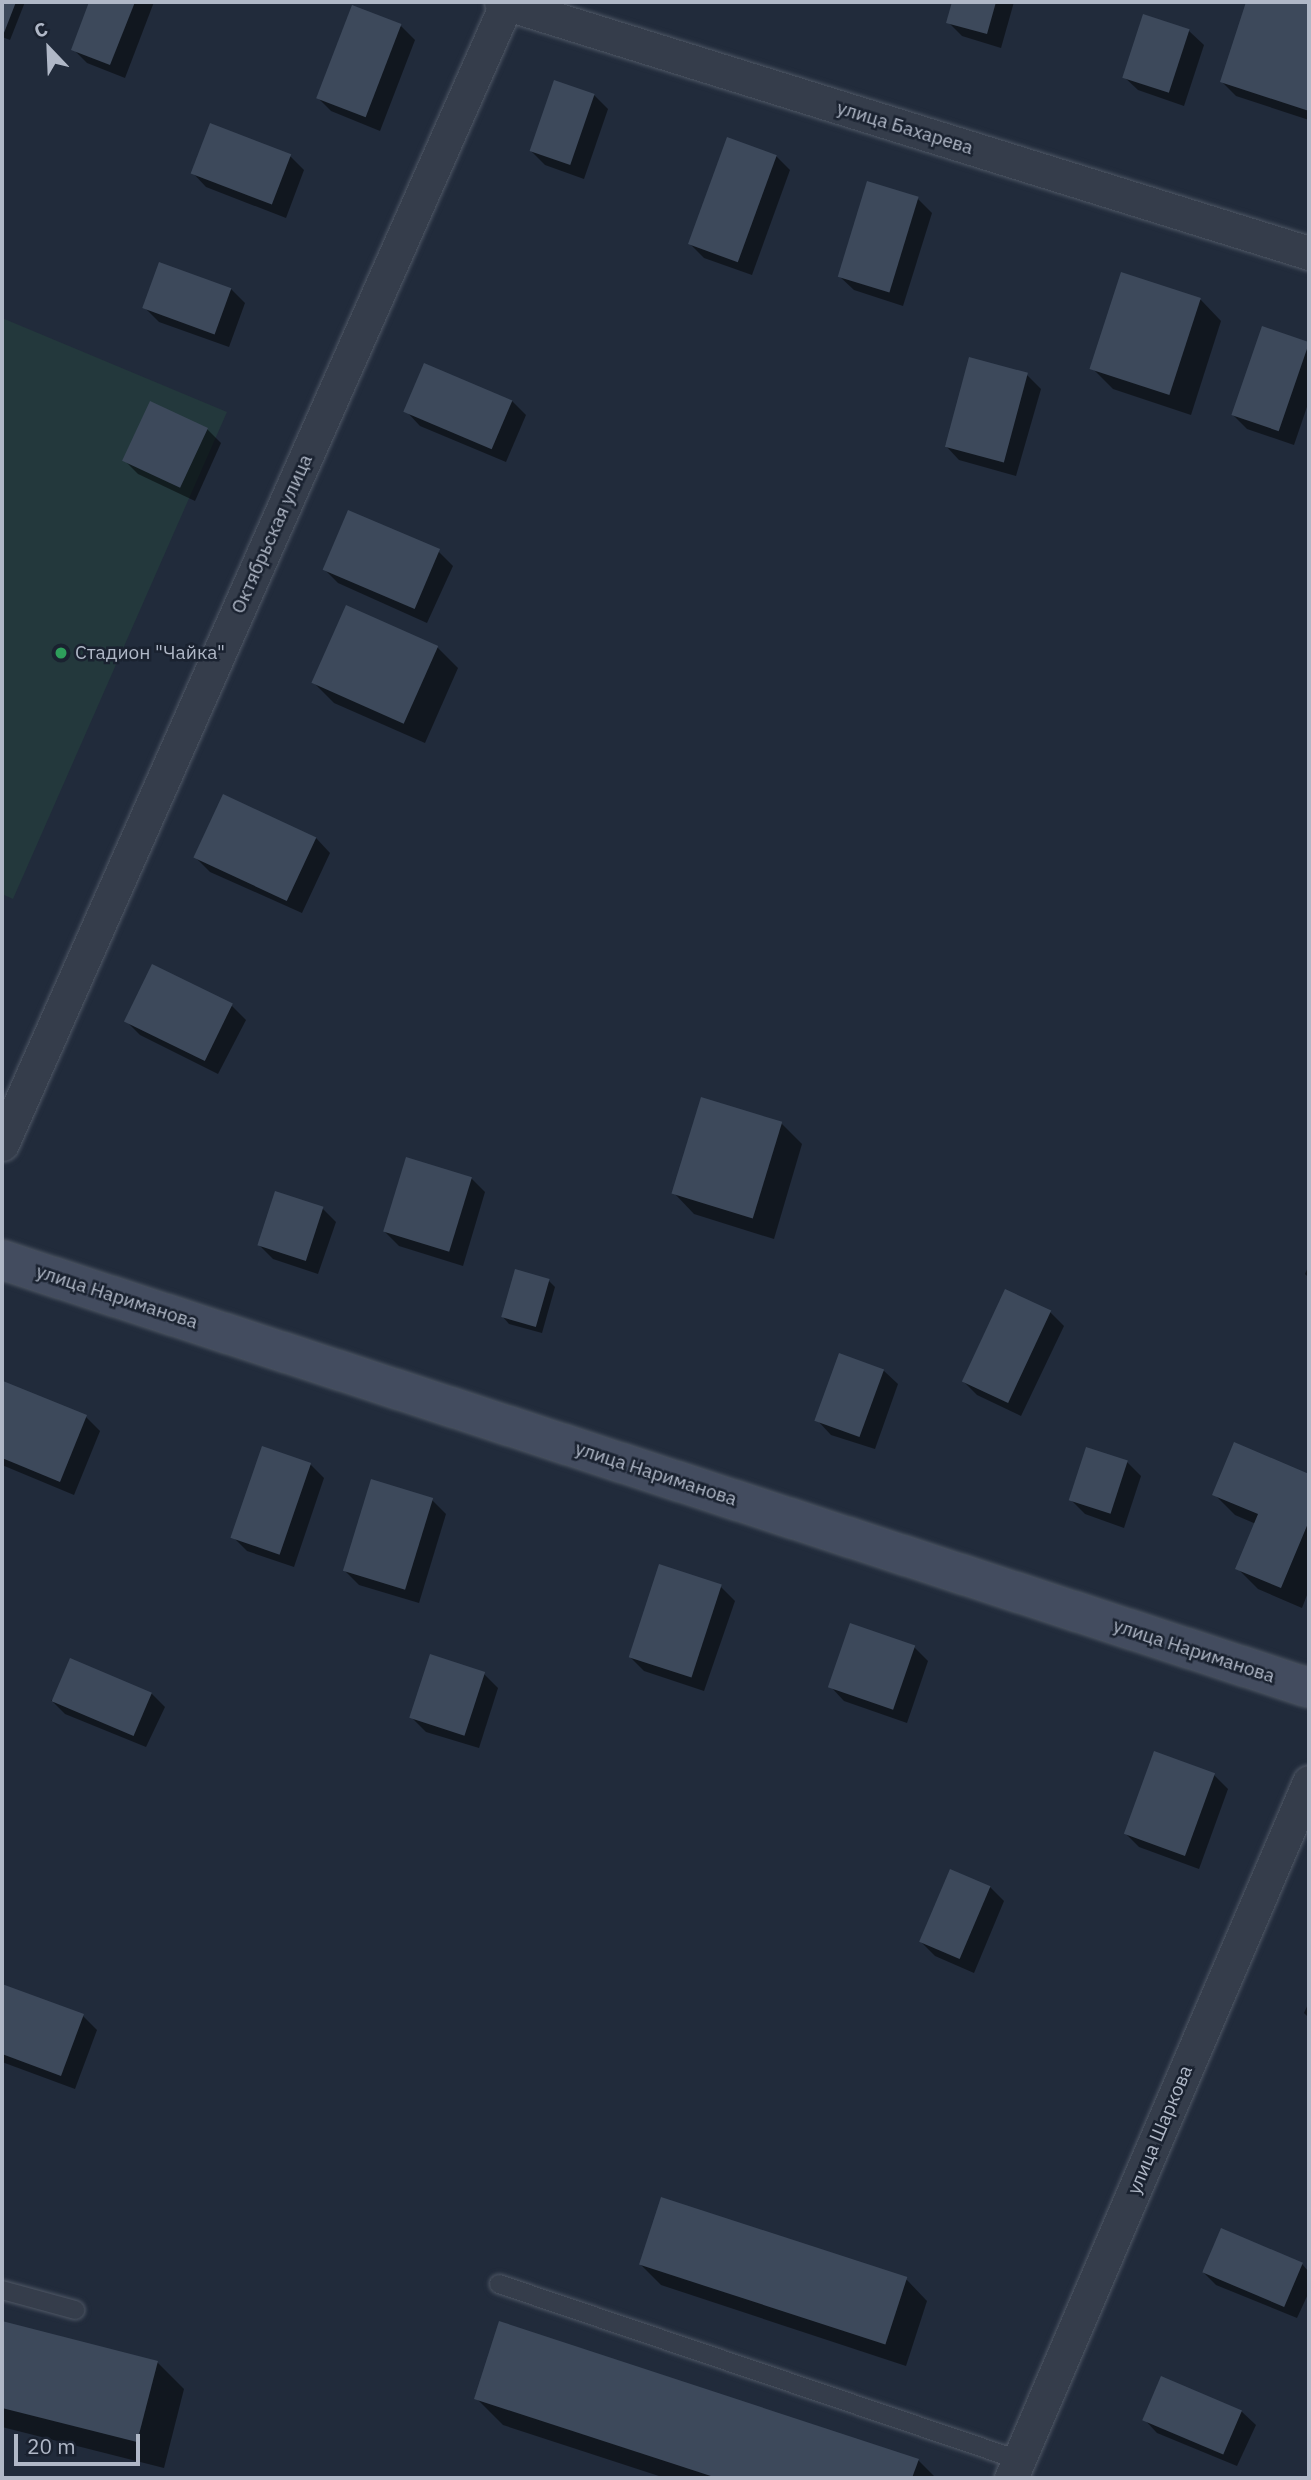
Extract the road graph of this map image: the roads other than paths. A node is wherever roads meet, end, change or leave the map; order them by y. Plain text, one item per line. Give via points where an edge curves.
1 (505, 2) edge
2 (1309, 253) edge
3 (2, 1144) edge
4 (2, 1260) edge
5 (1309, 1688) edge
6 (1309, 1782) edge
7 (499, 2284) dead end
8 (2, 2290) edge
9 (75, 2310) dead end
10 (1015, 2469) edge

1 - 2 street, улица Бахарева
1 - 3 street, Октябрьская улица
4 - 5 main road, улица Нариманова
6 - 10 street, улица Шаркова
7 - 10 lane
8 - 9 lane

